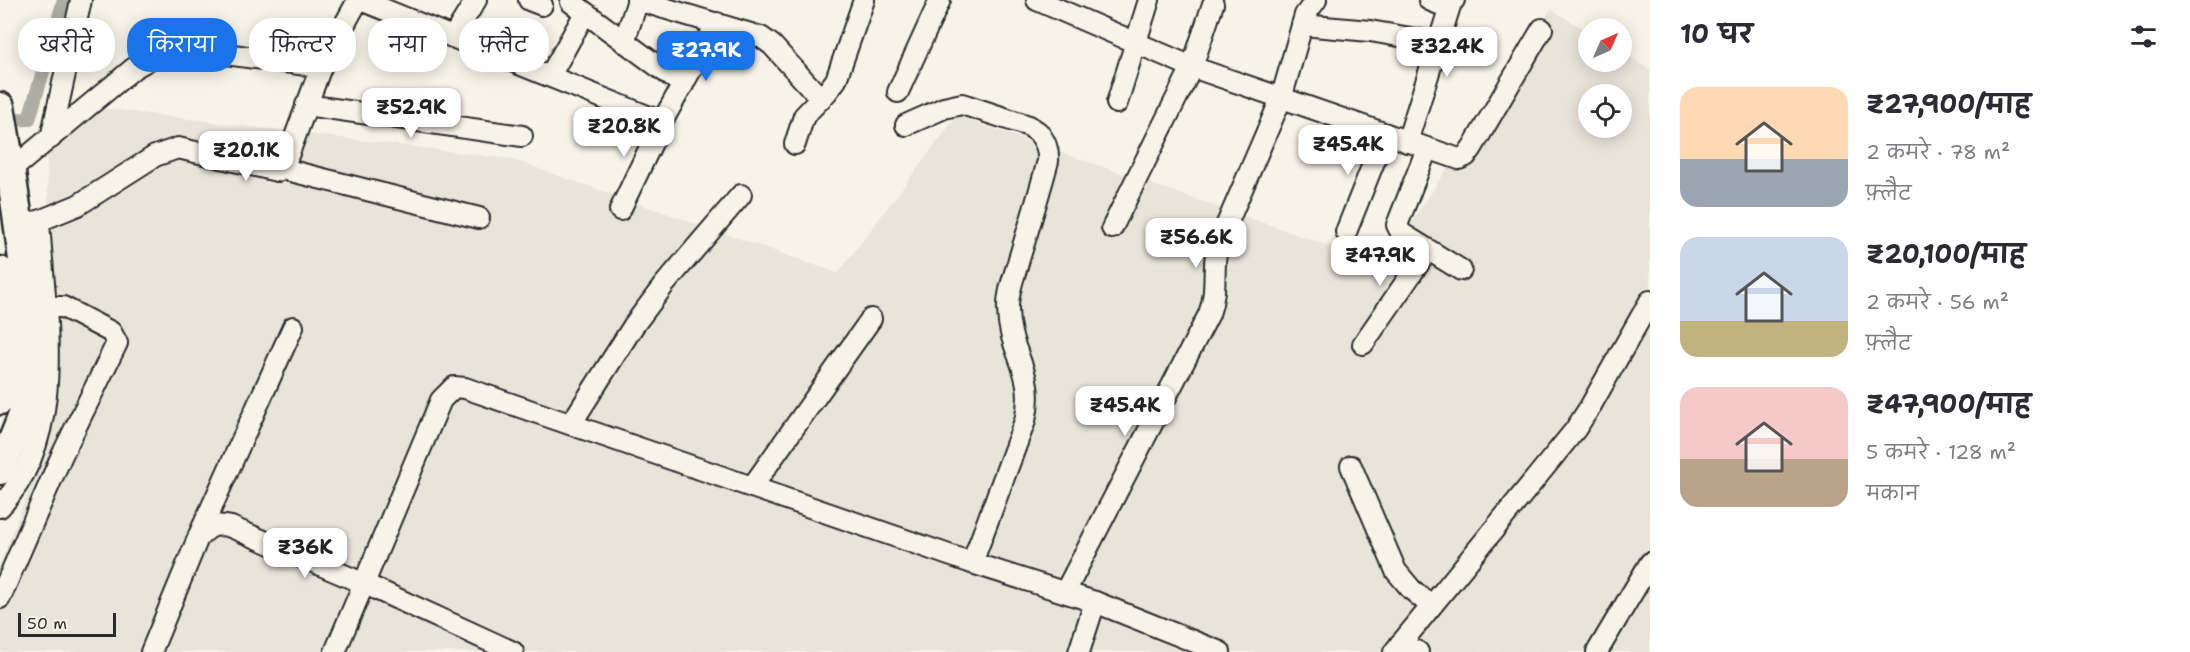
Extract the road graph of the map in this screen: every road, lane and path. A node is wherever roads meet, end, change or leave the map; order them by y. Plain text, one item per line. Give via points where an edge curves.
1 (81, 0) edge
2 (359, 0) edge
3 (476, 0) edge
4 (638, 0) edge
5 (864, 0) edge
6 (940, 0) edge
7 (1036, 0) edge
8 (1149, 0) edge
9 (1316, 0) edge
10 (1429, 0) edge
11 (1453, 2) edge
12 (1213, 4) dead end
13 (349, 18) edge
14 (717, 23) junction
15 (1302, 25) junction
16 (1542, 29) dead end
17 (453, 37) junction
18 (624, 42) junction
19 (1135, 42) junction
20 (1438, 43) junction
21 (249, 57) edge
22 (1192, 67) junction
23 (319, 72) edge
24 (550, 76) junction
25 (682, 85) junction
26 (898, 92) dead end
27 (821, 99) junction
28 (1281, 99) junction
29 (1117, 103) dead end
30 (306, 105) junction
31 (0, 109) edge
32 (662, 122) junction
33 (906, 125) dead end
34 (1385, 134) junction
35 (522, 136) dead end
36 (51, 138) junction
37 (1407, 142) junction
38 (795, 144) dead end
39 (1427, 148) junction
40 (283, 169) junction
41 (10, 171) junction
42 (741, 195) dead end
43 (620, 210) dead end
44 (479, 218) dead end
45 (29, 222) junction
46 (1112, 228) dead end
47 (1346, 232) dead end
48 (1428, 250) junction
49 (1461, 270) dead end
50 (0, 271) edge
51 (1650, 301) edge
52 (37, 306) junction
53 (871, 319) dead end
54 (293, 327) dead end
55 (1363, 344) dead end
56 (0, 400) edge
57 (571, 424) junction
58 (25, 440) junction
59 (62, 455) junction
60 (1351, 466) dead end
61 (0, 470) edge
62 (752, 487) junction
63 (0, 507) edge
64 (198, 538) junction
65 (972, 563) junction
66 (1650, 563) edge
67 (365, 584) junction
68 (1065, 592) junction
69 (0, 598) edge
70 (1095, 602) junction
71 (1431, 606) junction
72 (1397, 648) edge
73 (151, 652) edge
74 (335, 652) edge
75 (513, 652) edge
76 (1078, 652) edge
77 (1220, 652) edge
78 (1418, 652) edge
79 (1597, 652) edge

1 - 36 street
2 - 13 street
2 - 17 street
3 - 17 street
4 - 14 street
4 - 18 street
5 - 27 street via 836,80
6 - 26 street
7 - 19 street
8 - 19 street
9 - 15 street
10 - 11 street via 1444,6
11 - 20 street
12 - 22 street
14 - 25 street
14 - 27 street via 753,33 772,45
15 - 20 street
15 - 28 street
16 - 39 street via 1466,156 1460,159
17 - 24 street
18 - 24 street via 578,8
18 - 25 street
19 - 22 street
19 - 29 street
20 - 37 street
21 - 36 street via 198,50 155,56 134,68
22 - 28 street
22 - 46 street
23 - 30 street
24 - 32 street
25 - 32 street
27 - 38 street via 800,123
28 - 34 street
28 - 68 street via 1217,247 1216,294 1209,314
30 - 35 street
30 - 40 street
31 - 41 highway
32 - 43 street
33 - 65 street via 953,105 972,106 1038,132 1048,152 1008,301 1010,328 1028,383 1029,404
34 - 37 street
34 - 47 street
36 - 41 street
37 - 39 street
39 - 48 street via 1396,225 1401,233
40 - 44 street
40 - 45 street via 277,171 178,148 155,156 78,205
41 - 45 highway
42 - 57 street via 634,325
45 - 52 highway
48 - 49 street
48 - 55 street
50 - 56 highway via 9,344 7,377
51 - 71 street via 1575,430
52 - 58 highway
52 - 59 street via 72,311 111,332 117,343
53 - 62 street
54 - 64 street
57 - 62 street
57 - 67 street via 454,387 441,400
58 - 59 street
58 - 61 highway
58 - 63 street via 17,484
59 - 69 street
60 - 71 street via 1396,571
62 - 65 street
64 - 67 street via 218,524 231,527
64 - 73 street
65 - 68 street
66 - 79 street
67 - 74 street
67 - 75 street
68 - 70 street
70 - 76 street
70 - 77 street
71 - 72 street
72 - 78 street

